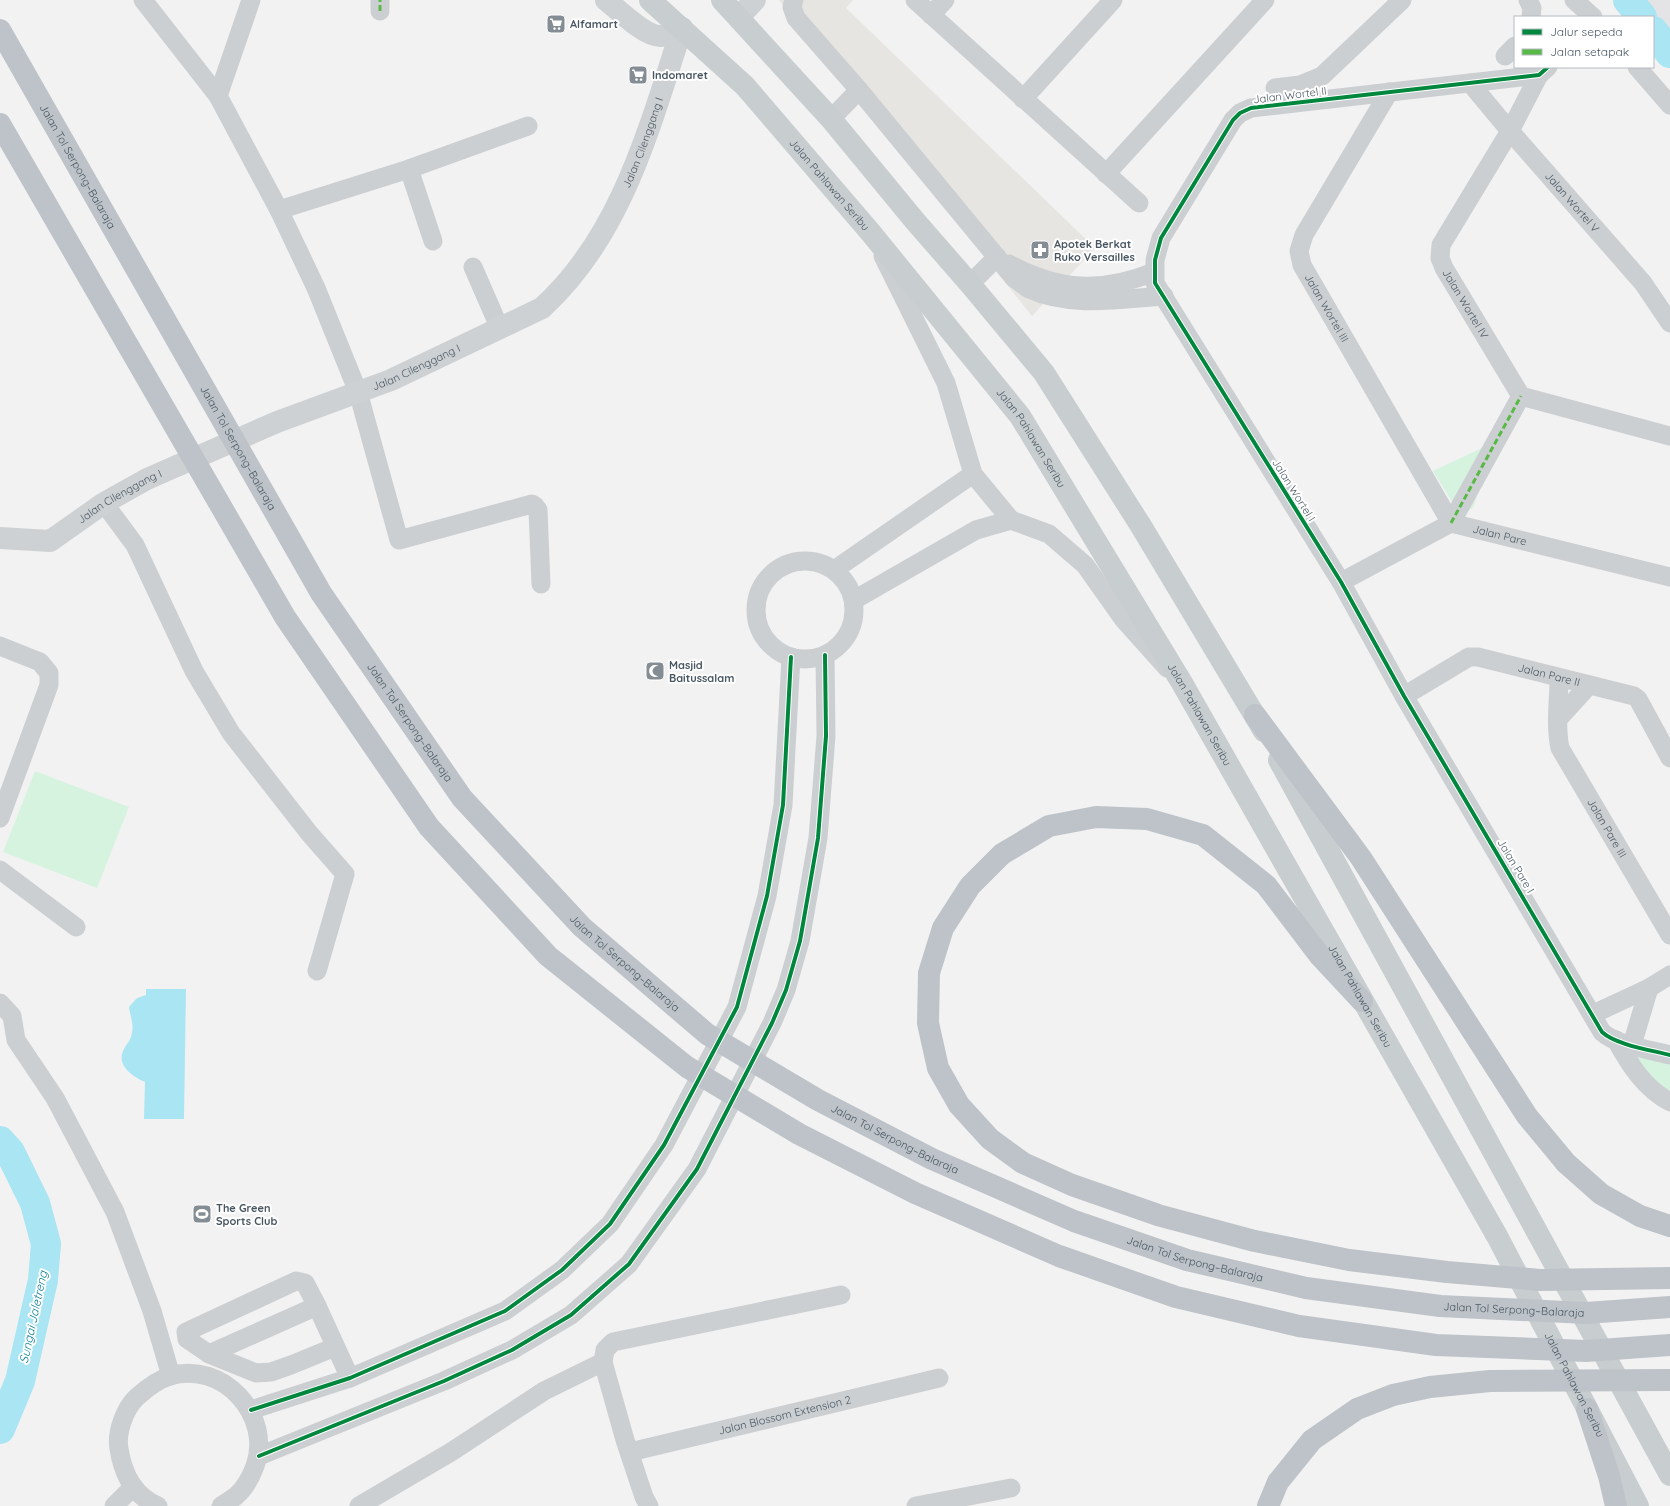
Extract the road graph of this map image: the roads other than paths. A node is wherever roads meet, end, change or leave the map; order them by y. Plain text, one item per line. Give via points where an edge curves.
1 (143, 0) edge
2 (251, 0) edge
3 (606, 0) edge
4 (650, 0) edge
5 (722, 0) edge
6 (755, 0) edge
7 (794, 0) edge
8 (916, 0) edge
9 (946, 0) edge
10 (1113, 0) edge
11 (1265, 0) edge
12 (1402, 0) edge
13 (1528, 0) edge
14 (1574, 0) edge
15 (931, 15) junction
16 (1530, 16) edge
17 (1592, 16) edge
18 (739, 17) junction
19 (682, 28) junction
20 (0, 30) edge
21 (1638, 68) edge
22 (1543, 71) edge
23 (1470, 83) junction
24 (1275, 88) dead end
25 (858, 90) junction
26 (1389, 92) junction
27 (218, 96) junction
28 (1023, 99) junction
29 (1670, 105) edge
30 (831, 119) junction
31 (0, 124) edge
32 (528, 126) dead end
33 (1510, 131) junction
34 (409, 169) junction
35 (1106, 174) junction
36 (1139, 203) dead end
37 (279, 210) junction
38 (872, 233) junction
39 (433, 241) dead end
40 (997, 257) junction
41 (473, 266) dead end
42 (1154, 272) junction
43 (970, 284) junction
44 (1164, 296) junction
45 (1670, 324) edge
46 (500, 329) junction
47 (358, 392) junction
48 (1521, 396) junction
49 (1670, 436) edge
50 (973, 474) junction
51 (104, 504) junction
52 (1010, 520) junction
53 (1451, 523) junction
54 (0, 538) edge
55 (834, 570) junction
56 (1670, 577) edge
57 (1341, 582) junction
58 (541, 584) dead end
59 (854, 600) junction
60 (0, 646) edge
61 (825, 655) junction
62 (791, 657) junction
63 (1559, 678) junction
64 (1182, 684) junction
65 (1589, 685) junction
66 (1404, 696) junction
67 (1255, 715) junction
68 (1559, 718) junction
69 (1670, 757) edge
70 (0, 818) edge
71 (0, 870) edge
72 (76, 927) dead end
73 (1670, 934) edge
74 (317, 971) dead end
75 (1670, 975) edge
76 (1649, 988) junction
77 (1362, 1001) junction
78 (0, 1002) edge
79 (1593, 1014) junction
80 (8, 1036) edge
81 (1624, 1043) junction
82 (1670, 1055) edge
83 (1670, 1102) edge
84 (1670, 1226) edge
85 (1670, 1278) edge
86 (841, 1295) dead end
87 (317, 1306) junction
88 (1670, 1307) edge
89 (1670, 1345) edge
90 (335, 1347) junction
91 (208, 1354) junction
92 (604, 1362) junction
93 (171, 1376) junction
94 (350, 1378) junction
95 (939, 1378) dead end
96 (1670, 1380) edge
97 (251, 1410) junction
98 (1587, 1410) junction
99 (630, 1452) junction
100 (258, 1456) junction
101 (1670, 1475) edge
102 (133, 1487) junction
103 (1010, 1488) dead end
104 (114, 1506) edge
105 (158, 1506) edge
106 (220, 1506) edge
107 (359, 1506) edge
108 (649, 1506) edge
109 (916, 1506) edge
110 (1268, 1506) edge
111 (1616, 1506) edge
112 (1638, 1506) edge

1 - 27 street
2 - 27 street
3 - 19 street via 639,27 655,36 664,36
4 - 19 main road, Jalan Pahlawan Seribu
5 - 18 main road
6 - 18 street
7 - 25 street via 792,7 796,18
8 - 15 street
9 - 15 street
10 - 28 street
11 - 35 street
12 - 24 street via 1322,76 1300,85
13 - 16 street via 1532,8
14 - 17 street
15 - 28 street
18 - 30 main road
19 - 38 main road, Jalan Pahlawan Seribu via 745,86
19 - 46 street, Jalan Cilenggang I via 636,164 596,246 557,294 542,308
20 - 88 highway, Jalan Tol Serpong–Balaraja via 321,593 462,798 582,927 707,1034 818,1100 932,1159 1074,1220 1187,1260 1306,1288 1440,1306 1586,1313
21 - 29 street
22 - 23 street, Jalan Wortel II
22 - 33 street, Jalan Wortel IV
23 - 26 street, Jalan Wortel II
23 - 33 street, Jalan Wortel V
25 - 30 street
25 - 40 street
26 - 42 street, Jalan Wortel II via 1251,108 1240,113 1233,120 1161,238
26 - 53 street, Jalan Wortel III via 1304,235 1299,250 1302,265
27 - 37 street
28 - 35 street
30 - 43 main road
31 - 89 highway via 285,617 429,827 548,956 687,1067 799,1134 915,1193 1059,1256 1176,1298 1299,1326 1436,1345 1586,1351
32 - 34 street
33 - 45 street, Jalan Wortel V via 1643,283
33 - 48 street, Jalan Wortel IV via 1441,245 1440,258
34 - 37 street
34 - 39 street
35 - 36 street
37 - 47 street via 316,288
38 - 50 street via 946,383
38 - 64 main road, Jalan Pahlawan Seribu via 1020,416
40 - 42 street via 1044,280 1090,287 1136,280
40 - 43 street
40 - 44 street via 1014,278 1028,289 1052,296 1096,301
41 - 46 street
42 - 44 street, Jalan Wortel II via 1156,283
43 - 67 main road via 1044,373 1141,526
44 - 57 street, Jalan Wortel I
46 - 47 street, Jalan Cilenggang I via 391,380
47 - 51 street, Jalan Cilenggang I via 257,430 147,479
47 - 58 street via 399,540 532,504 538,510
48 - 49 street
48 - 53 street
50 - 52 street
50 - 55 street
51 - 54 street, Jalan Cilenggang I via 50,541
51 - 74 street via 135,545 194,671 231,733 304,827 345,874
52 - 59 street via 976,530
52 - 64 street via 1049,534 1085,565 1124,620
53 - 56 street, Jalan Pare
53 - 57 street
55 - 59 street via 850,588
55 - 62 street via 819,563 802,561 785,566 771,575 761,589 756,605 757,624 764,638 776,650
57 - 66 street, Jalan Wortel I
59 - 61 street via 855,616 850,633 839,646
60 - 70 street via 40,662 49,672 49,685
61 - 62 street via 808,659
61 - 100 street via 826,736 818,838 800,941 786,990 772,1024 697,1169 629,1264 571,1315 498,1356 444,1381
62 - 94 street via 783,805 767,896 737,1007 664,1145 610,1224 562,1270 505,1311
63 - 65 street, Jalan Pare II
63 - 66 street, Jalan Pare II via 1473,656
63 - 68 street, Jalan Pare III
64 - 77 main road, Jalan Pahlawan Seribu
65 - 68 street
65 - 69 street, Jalan Pare II via 1634,696
66 - 79 street, Jalan Pare I
67 - 84 highway via 1360,858 1532,1122 1566,1163 1601,1194 1640,1216
67 - 101 main road
68 - 73 street, Jalan Pare III via 1556,728 1560,748
71 - 72 street
75 - 76 street
76 - 79 street
76 - 81 street
77 - 85 highway via 1320,956 1266,885 1203,835 1147,819 1096,817 1049,826 1002,854 970,886 943,928 929,973 928,1023 938,1068 959,1105 990,1139 1023,1163 1072,1185 1158,1215 1263,1243 1349,1260 1540,1280
77 - 98 main road, Jalan Pahlawan Seribu via 1496,1236
78 - 80 street via 12,1016
79 - 81 street, Jalan Pare I via 1607,1037
80 - 93 street via 55,1098 115,1212 152,1311
81 - 82 street
81 - 83 street, Jalan Pare I via 1635,1073 1656,1095
86 - 92 street via 613,1342 605,1350
87 - 90 street
87 - 91 street
87 - 91 street via 305,1283 296,1281 186,1332 187,1339
90 - 91 street via 271,1372 256,1373
90 - 94 street
92 - 99 street
92 - 107 street via 544,1391 451,1452
93 - 97 street via 194,1374 217,1379 236,1392
93 - 102 street via 144,1390 133,1401 122,1421 118,1444 122,1466
94 - 97 street
95 - 99 street, Jalan Blossom Extension 2
96 - 110 highway via 1490,1381 1430,1387 1393,1395 1357,1409 1312,1440 1278,1482
97 - 100 street via 258,1432
98 - 111 highway
98 - 112 main road, Jalan Pahlawan Seribu
99 - 108 street
100 - 106 street via 251,1478 236,1496
102 - 104 street
102 - 105 street
103 - 109 street

